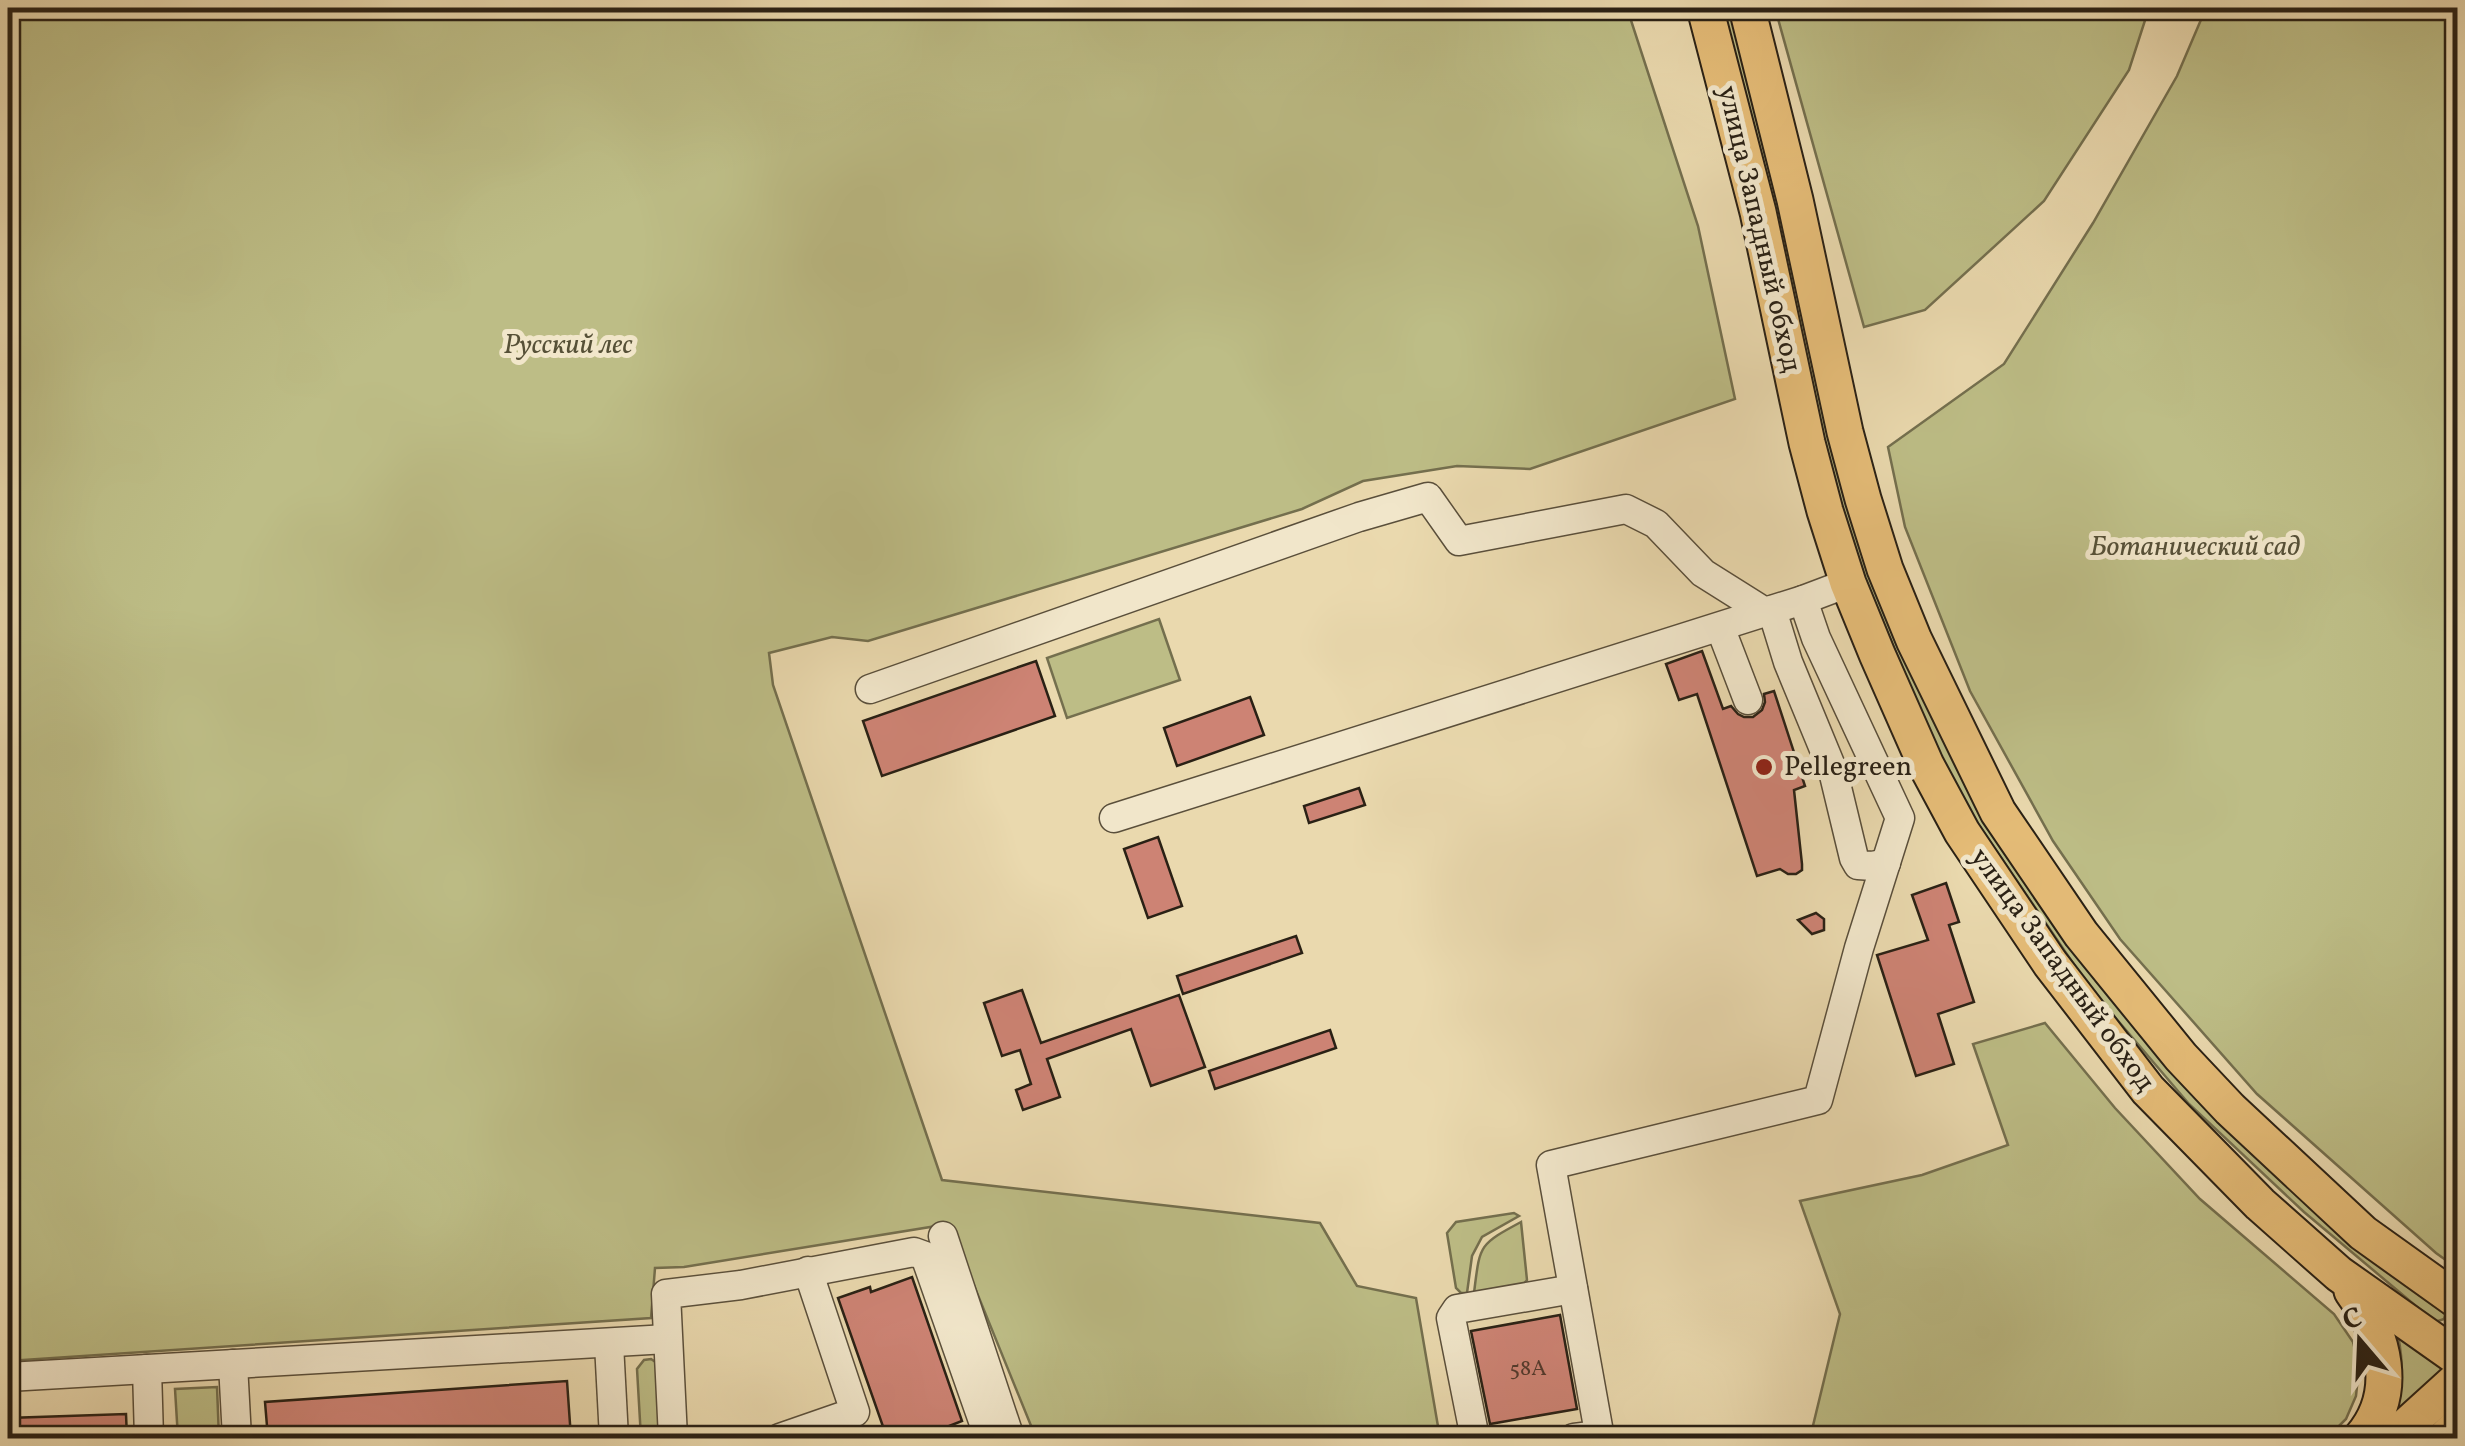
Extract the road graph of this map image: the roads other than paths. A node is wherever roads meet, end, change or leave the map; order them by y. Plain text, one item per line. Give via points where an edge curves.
1 (1706, 8) edge
2 (1747, 8) edge
3 (1848, 582) junction
4 (1803, 600) junction
5 (1768, 611) junction
6 (1720, 627) junction
7 (870, 689) dead end
8 (1748, 700) dead end
9 (1114, 818) dead end
10 (1886, 863) junction
11 (942, 1236) dead end
12 (808, 1271) junction
13 (2339, 1274) junction
14 (1573, 1289) junction
15 (2458, 1301) edge
16 (668, 1340) junction
17 (608, 1344) junction
18 (2458, 1358) edge
19 (233, 1364) junction
20 (146, 1369) junction
21 (8, 1377) edge
22 (2458, 1379) edge
23 (2458, 1424) edge
24 (1591, 1437) edge
25 (150, 1438) edge
26 (237, 1438) edge
27 (614, 1438) edge
28 (673, 1438) edge
29 (780, 1438) edge
30 (989, 1438) edge
31 (1010, 1438) edge
32 (1475, 1438) edge
33 (2361, 1438) edge
34 (2394, 1438) edge
35 (2445, 1438) edge

1 - 3 main road, улица Западный обход via 1807,443
2 - 15 main road, улица Западный обход via 1863,499 1914,640 1998,812 2081,934 2180,1057 2363,1233
3 - 4 lane
3 - 13 main road, улица Западный обход via 1926,765 1962,832 2050,963 2148,1090
4 - 5 lane
4 - 10 lane via 1900,818
5 - 6 lane
5 - 7 lane via 1702,573 1656,524 1626,510 1459,542 1428,497
5 - 10 lane via 1833,771 1854,858 1858,865
6 - 8 lane
6 - 9 lane
10 - 14 lane via 1818,1100 1551,1165
11 - 31 lane
12 - 16 lane via 666,1294
12 - 29 lane via 855,1412
12 - 30 lane via 914,1252 925,1256
13 - 18 main road, улица Западный обход
13 - 33 main road via 2379,1338 2386,1369 2382,1398
14 - 24 lane
14 - 32 lane via 1457,1309 1451,1318
16 - 17 lane
16 - 28 lane
17 - 19 lane
17 - 27 lane
19 - 20 lane
19 - 26 lane
20 - 21 lane
20 - 25 lane
22 - 34 main road
23 - 35 main road

